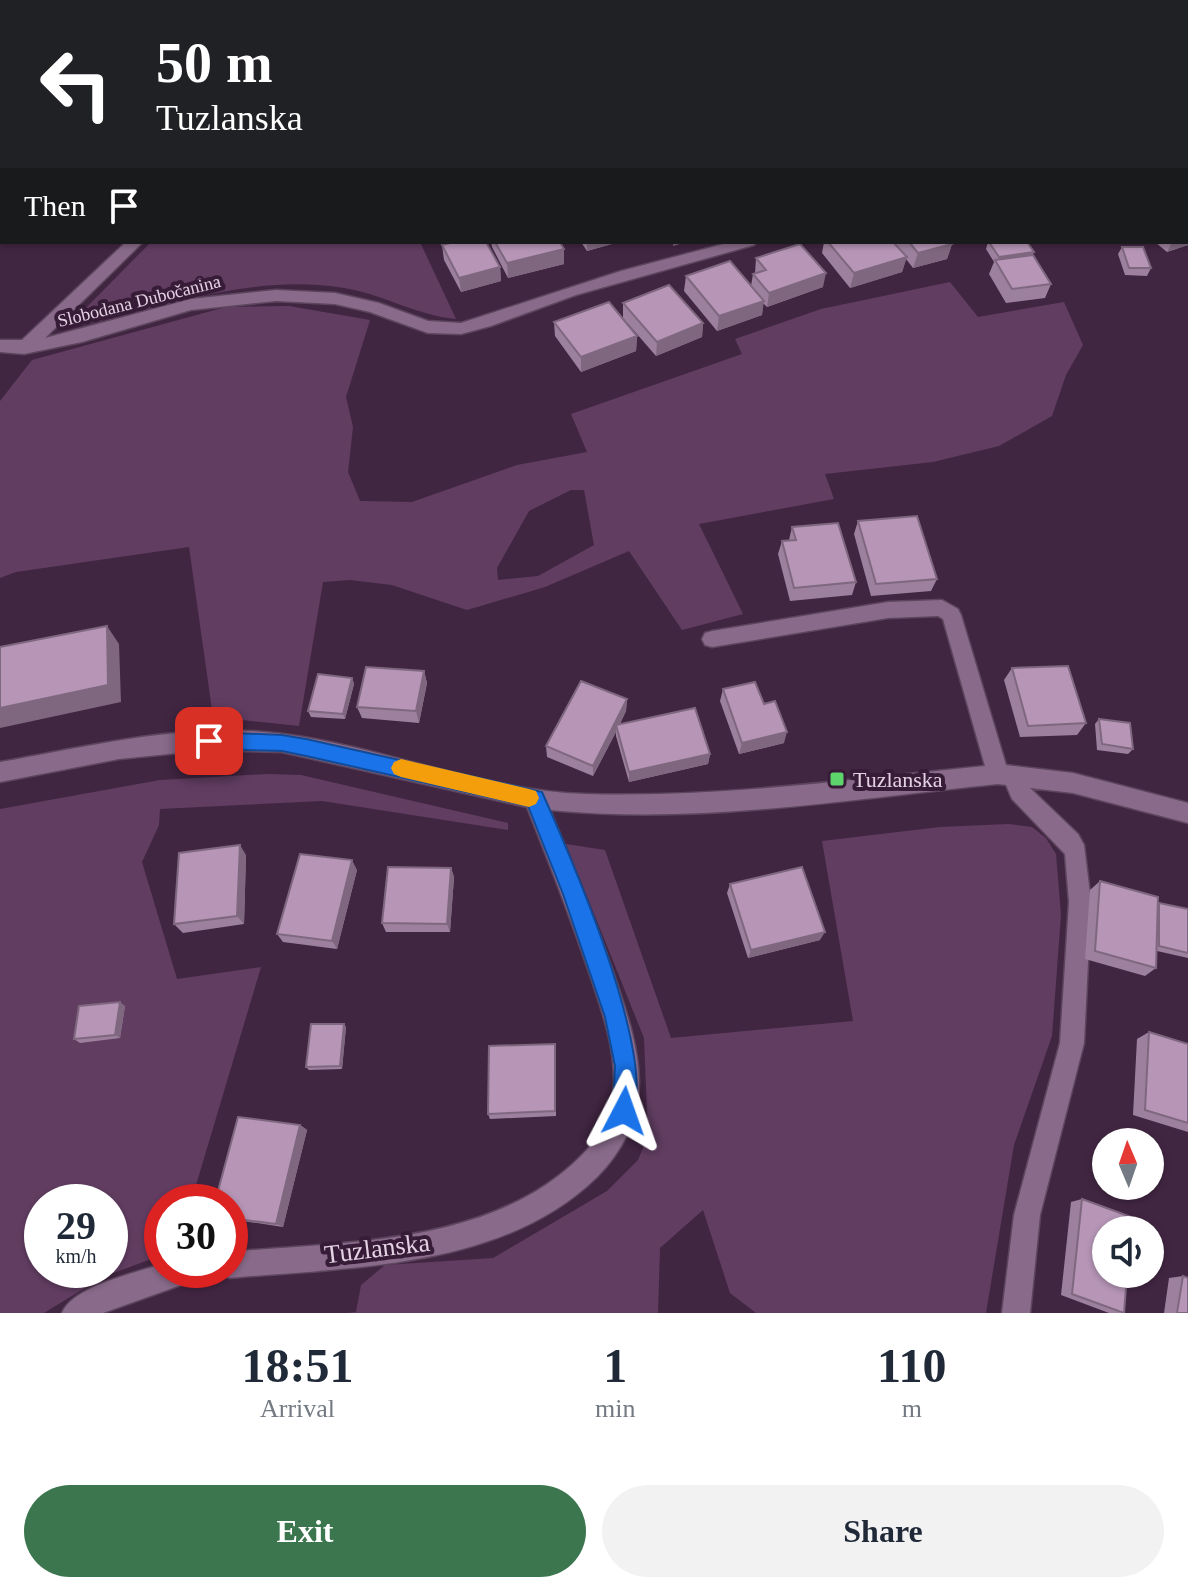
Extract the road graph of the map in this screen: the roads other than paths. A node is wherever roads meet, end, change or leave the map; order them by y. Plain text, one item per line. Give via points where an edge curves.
1 (133, 244) edge
2 (742, 244) edge
3 (0, 346) edge
4 (24, 348) junction
5 (712, 639) dead end
6 (0, 772) edge
7 (1005, 775) junction
8 (535, 799) junction
9 (1188, 813) edge
10 (248, 1263) edge
11 (144, 1283) edge
12 (76, 1313) edge
13 (1016, 1313) edge

1 - 4 street
2 - 4 street, Slobodana Dubočanina via 545,299 472,326 423,327 334,296 281,294 215,300
3 - 4 street, Slobodana Dubočanina
5 - 7 street via 888,610 942,608 951,615
6 - 8 street via 119,750 209,741 282,743
7 - 8 street via 660,805
7 - 9 street via 1073,783
7 - 13 street via 1070,841 1076,852 1080,902 1072,1043 1027,1215
8 - 10 street, Tuzlanska via 616,1017 627,1088 617,1133 585,1176 546,1205 504,1224 429,1243
11 - 12 street

